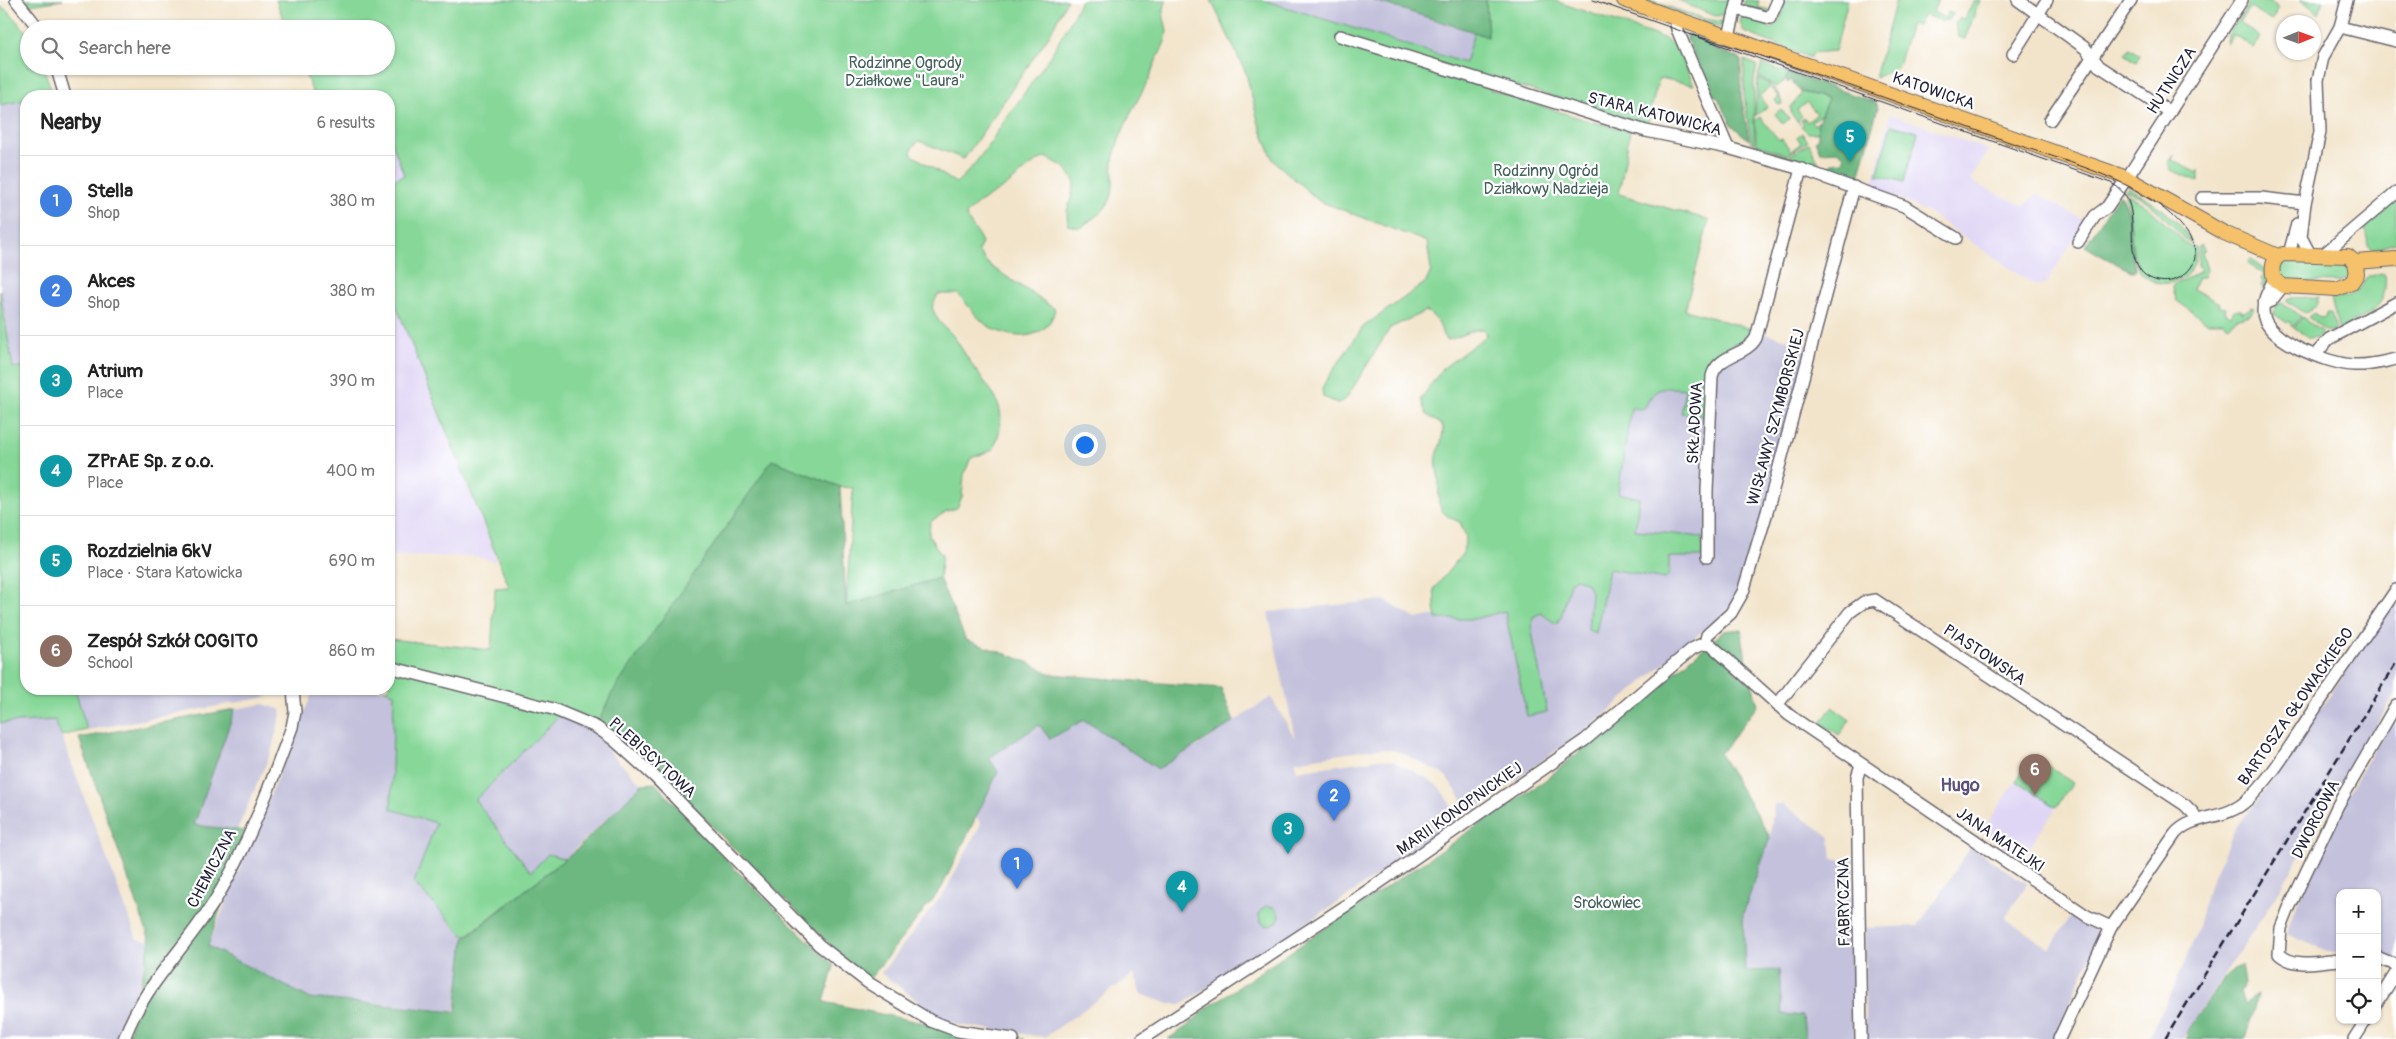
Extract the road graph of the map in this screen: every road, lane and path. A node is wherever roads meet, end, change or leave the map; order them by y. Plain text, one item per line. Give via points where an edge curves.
1 (16, 0) edge
2 (1624, 0) edge
3 (1778, 0) edge
4 (2018, 0) edge
5 (2047, 0) edge
6 (2131, 0) edge
7 (2242, 0) edge
8 (2347, 0) edge
9 (1737, 5) edge
10 (2036, 14) junction
11 (1675, 18) junction
12 (32, 20) edge
13 (2340, 27) junction
14 (1340, 36) dead end
15 (1729, 36) junction
16 (2396, 41) edge
17 (2013, 54) dead end
18 (2092, 58) junction
19 (59, 75) edge
20 (63, 90) edge
21 (2170, 112) junction
22 (2050, 120) dead end
23 (1728, 148) junction
24 (1801, 169) junction
25 (2127, 178) junction
26 (1854, 187) junction
27 (2396, 193) edge
28 (2202, 198) dead end
29 (2305, 204) junction
30 (2348, 234) junction
31 (1956, 238) dead end
32 (2078, 242) dead end
33 (2317, 254) junction
34 (2396, 260) edge
35 (2353, 264) junction
36 (2279, 268) junction
37 (2396, 303) edge
38 (2315, 355) junction
39 (2396, 359) edge
40 (1707, 557) dead end
41 (2396, 590) edge
42 (1705, 643) junction
43 (395, 669) edge
44 (294, 695) edge
45 (1777, 705) junction
46 (2396, 706) edge
47 (1861, 765) junction
48 (2196, 820) junction
49 (2111, 926) junction
50 (2381, 959) edge
51 (2336, 960) edge
52 (2396, 965) edge
53 (2396, 973) edge
54 (2381, 997) edge
55 (2363, 1024) edge
56 (124, 1039) edge
57 (1013, 1039) edge
58 (1142, 1039) edge
59 (1861, 1039) edge
60 (2059, 1039) edge
61 (2354, 1039) edge

1 - 12 street
2 - 11 main road, KATOWICKA
3 - 9 street via 1770,18
4 - 10 street
5 - 10 street
6 - 18 street
7 - 21 street, HUTNICZA
8 - 13 street
9 - 15 street
10 - 17 street
10 - 18 street via 2085,48
11 - 15 main road, KATOWICKA
11 - 23 street
13 - 16 street
13 - 29 street via 2320,68 2320,132
14 - 23 street, STARA KATOWICKA via 1646,131
15 - 25 main road, KATOWICKA
18 - 21 street via 2099,66
18 - 22 street
19 - 20 street
21 - 25 street, HUTNICZA
23 - 24 street, STARA KATOWICKA
24 - 26 street, STARA KATOWICKA
24 - 40 street, SKŁADOWA via 1756,338 1752,345 1719,363 1712,376
25 - 32 street, HUTNICZA via 2107,207 2084,230
25 - 36 main road, KATOWICKA
26 - 31 street, STARA KATOWICKA via 1904,206
26 - 42 street, WISŁAWY SZYMBORSKIEJ via 1767,512 1742,592 1734,609 1707,635
27 - 30 street
28 - 29 street via 2261,198
29 - 33 street via 2301,237
29 - 36 street
30 - 33 street
30 - 35 street via 2346,244
33 - 35 main road
33 - 36 main road
34 - 35 main road
35 - 36 main road via 2351,284 2337,289
36 - 38 street via 2265,296 2264,317 2270,329 2290,344
37 - 38 street via 2329,339
38 - 39 street via 2354,365
41 - 48 street, BARTOSZA GŁOWACKIEGO via 2254,793 2227,813
42 - 45 street
42 - 58 street, MARII KONOPNICKIEJ via 1696,645 1585,740 1347,905
43 - 57 street, PLEBISCYTOWA via 553,709 596,727 654,776 819,945 867,982 931,1021 958,1031
44 - 56 street, CHEMICZNA via 292,727 240,856 198,926 146,995
45 - 47 street, JANA MATEJKI
45 - 48 street, PIASTOWSKA via 1850,612 1864,602 1875,600 2185,805
46 - 51 street, DWORCOWA via 2338,805 2280,928 2279,954 2286,961
47 - 49 street, JANA MATEJKI via 2087,916
47 - 59 street, FABRYCZNA via 1857,777
48 - 49 street, BARTOSZA GŁOWACKIEGO via 2175,834
49 - 60 street, BARTOSZA GŁOWACKIEGO
50 - 52 street
53 - 54 street
55 - 61 street

